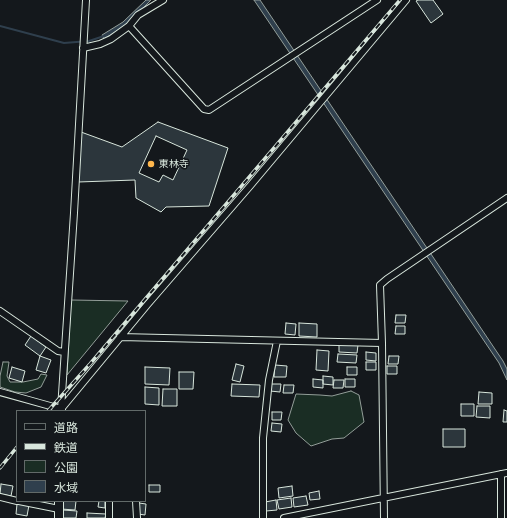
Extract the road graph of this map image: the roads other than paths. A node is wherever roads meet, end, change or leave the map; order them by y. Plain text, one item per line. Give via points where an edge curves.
1 (86, 0) edge
2 (163, 0) edge
3 (377, 0) edge
4 (406, 0) edge
5 (129, 26) junction
6 (83, 48) junction
7 (507, 198) edge
8 (0, 311) edge
9 (120, 337) junction
10 (277, 340) junction
11 (382, 343) junction
12 (64, 352) junction
13 (0, 392) edge
14 (61, 410) edge
15 (504, 474) edge
16 (0, 497) edge
17 (384, 498) junction
18 (16, 501) edge
19 (28, 502) edge
20 (110, 502) edge
21 (136, 502) edge
22 (59, 505) edge
23 (59, 518) edge
24 (109, 518) edge
25 (137, 518) edge
26 (263, 518) edge
27 (284, 518) edge
28 (384, 518) edge
29 (501, 518) edge

1 - 6 street
2 - 5 street via 138,15
3 - 5 street via 209,110 204,109
4 - 9 street
5 - 6 street via 100,44
6 - 12 street
7 - 11 street via 380,285
8 - 12 street via 58,351
9 - 10 street
9 - 14 street
10 - 11 street
10 - 26 street via 269,380 263,438
11 - 17 street
12 - 14 street
13 - 14 street
15 - 17 street
15 - 29 street
16 - 18 street
17 - 27 street
17 - 28 street
19 - 22 street
20 - 24 street
21 - 25 street
22 - 23 street

